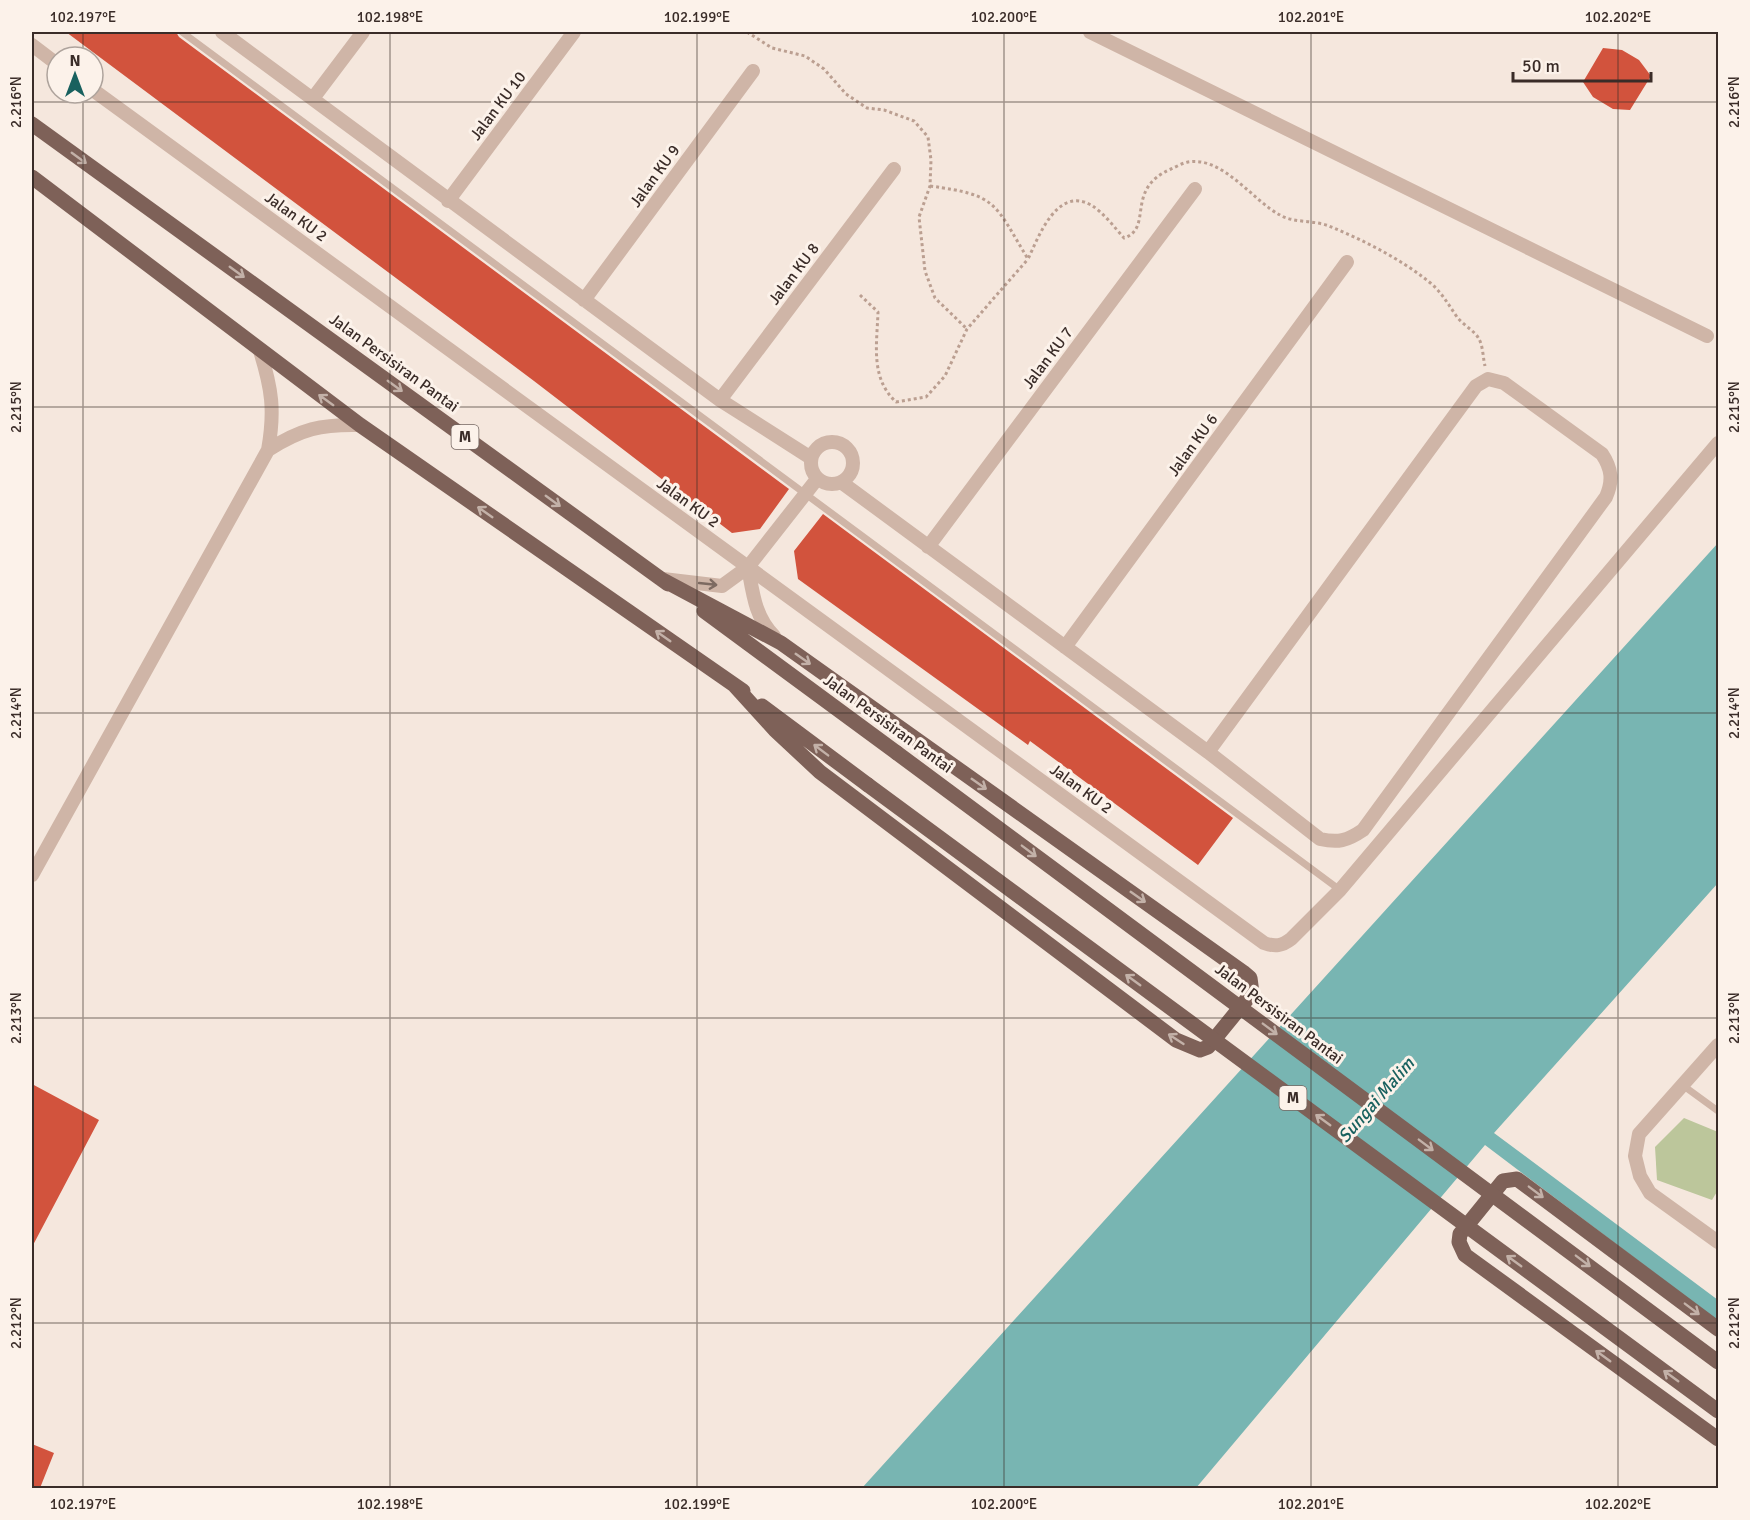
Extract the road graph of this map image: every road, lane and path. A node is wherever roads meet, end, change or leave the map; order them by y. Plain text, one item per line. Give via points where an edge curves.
1 (182, 32) edge
2 (222, 32) edge
3 (363, 32) edge
4 (574, 32) edge
5 (1090, 32) edge
6 (32, 45) edge
7 (45, 55) edge
8 (753, 71) dead end
9 (314, 97) junction
10 (105, 99) edge
11 (32, 123) edge
12 (894, 169) dead end
13 (32, 177) edge
14 (930, 186) dead end
15 (1195, 189) dead end
16 (448, 201) junction
17 (1028, 259) junction
18 (1347, 262) dead end
19 (860, 295) dead end
20 (584, 300) junction
21 (1707, 336) dead end
22 (260, 351) junction
23 (1488, 379) junction
24 (720, 400) junction
25 (360, 425) junction
26 (1719, 443) edge
27 (268, 450) junction
28 (811, 458) junction
29 (817, 478) junction
30 (841, 482) junction
31 (805, 495) junction
32 (928, 547) junction
33 (748, 567) junction
34 (661, 579) junction
35 (781, 643) junction
36 (1065, 647) junction
37 (735, 686) junction
38 (1208, 753) junction
39 (32, 875) edge
40 (1340, 890) junction
41 (1719, 1045) edge
42 (1682, 1084) junction
43 (1719, 1111) edge
44 (1719, 1242) edge
45 (1719, 1329) edge
46 (1719, 1362) edge
47 (1719, 1411) edge
48 (1719, 1439) edge

1 - 31 lane
2 - 9 street
3 - 9 street
4 - 16 street, Jalan KU 10
5 - 21 street
6 - 7 street
8 - 20 street, Jalan KU 9
9 - 16 street
10 - 33 street, Jalan KU 2
11 -> 34 main road, Jalan Persisiran Pantai / M
12 - 24 street, Jalan KU 8
13 - 22 main road, M
14 - 17 path via 969,191 995,204
15 - 32 street, Jalan KU 7
16 - 20 street
17 - 19 path via 967,329 945,376 927,397 896,402 884,391 876,367 878,312
17 - 23 path via 1058,207 1075,201 1091,205 1124,238 1133,235 1139,226 1143,194 1152,180 1189,162 1212,166 1244,184 1263,205 1283,217 1328,226 1381,251 1430,282 1479,339
18 - 36 street, Jalan KU 6
20 - 24 street
25 -> 22 main road, M
22 - 27 street via 273,403
23 - 38 street via 1476,386
23 - 38 street via 1504,383 1602,454 1609,465 1611,484 1606,497 1363,830 1338,843 1320,839
24 - 28 street
25 - 27 street via 313,428 293,434
37 -> 25 main road, M
26 - 40 street
27 - 39 street
28 - 29 street via 811,469
28 - 30 street via 825,443 845,447 853,465
29 - 30 street via 828,484
29 - 31 street
30 - 32 street
31 - 33 street
31 - 40 lane
32 - 36 street
34 -> 33 street via 722,586
33 - 35 street via 759,616
33 - 40 street, Jalan KU 2 via 1264,944 1283,945
34 - 35 main road
34 -> 46 main road, Jalan Persisiran Pantai / M, bridge
35 -> 37 main road via 1250,978 1252,993 1208,1047 1200,1050 1176,1041 820,772
36 - 38 street
47 -> 37 main road, M, bridge
41 - 42 street
42 - 43 lane
42 - 44 street via 1639,1134 1635,1156 1650,1193
48 -> 45 main road via 1465,1255 1460,1234 1503,1180 1517,1179

